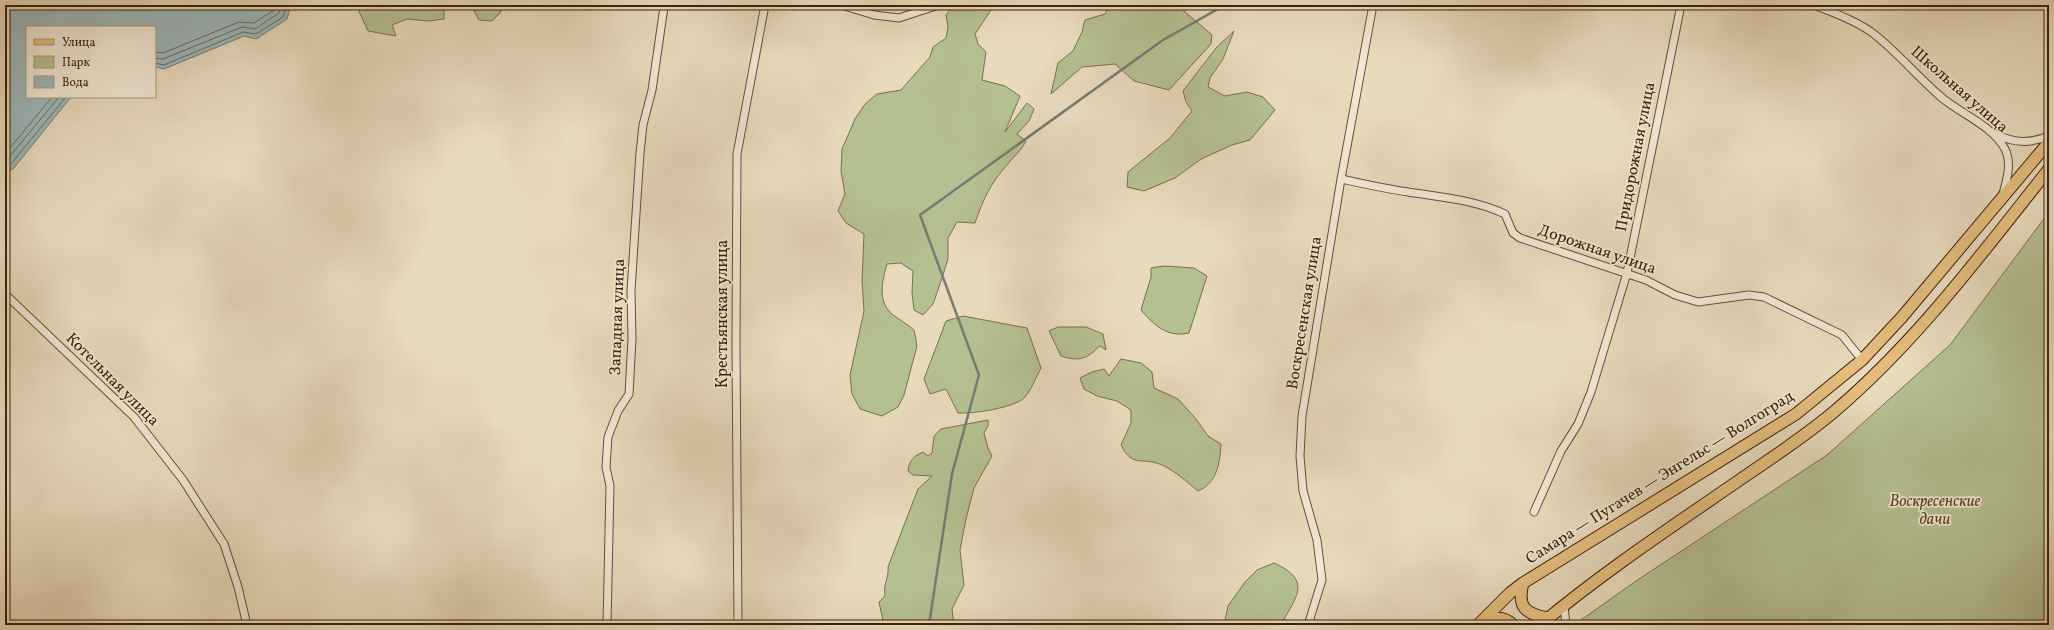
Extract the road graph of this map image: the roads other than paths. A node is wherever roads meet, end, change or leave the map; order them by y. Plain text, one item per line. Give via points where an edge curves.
1 (764, 5) edge
2 (841, 5) edge
3 (939, 5) edge
4 (1373, 5) edge
5 (1681, 5) edge
6 (1814, 5) edge
7 (664, 7) dead end
8 (1989, 132) junction
9 (2049, 136) edge
10 (2049, 142) edge
11 (2049, 169) edge
12 (1341, 179) junction
13 (2003, 195) junction
14 (1626, 273) junction
15 (5, 294) edge
16 (1862, 360) junction
17 (1534, 512) dead end
18 (1523, 583) junction
19 (1564, 606) junction
20 (1544, 622) edge
21 (1479, 624) edge
22 (246, 625) edge
23 (607, 625) edge
24 (738, 625) edge
25 (1308, 625) edge
26 (1513, 625) edge
27 (1566, 625) edge

1 - 24 street, Крестьянская улица via 737,154
2 - 3 street via 874,16 899,18
4 - 12 street, Воскресенская улица
5 - 14 street, Придорожная улица
6 - 8 street, Школьная улица via 1839,14 1874,34 1942,98
7 - 23 street, Западная улица via 640,152 631,290 629,394 618,411 606,450 610,486
8 - 9 street via 2022,142 2038,141
8 - 13 street, Школьная улица via 2005,150 2008,160
10 - 13 main road, Самара — Пугачев — Энгельс — Волгоград
11 - 19 main road via 1936,309 1873,378 1786,448 1648,543
12 - 14 street, Дорожная улица via 1492,208 1505,214 1512,234 1520,238
12 - 25 street, Воскресенская улица via 1302,416 1300,456 1303,492 1317,540 1322,580
13 - 16 main road, Самара — Пугачев — Энгельс — Волгоград via 1916,301
14 - 16 street, Дорожная улица via 1674,295 1698,302 1749,295 1764,297 1842,334
14 - 17 street, Придорожная улица via 1591,392
15 - 22 street, Котельная улица via 134,417 183,480 224,544 238,587
16 - 18 main road, Самара — Пугачев — Энгельс — Волгоград via 1796,414
18 - 20 main road via 1520,596 1522,605
18 - 21 main road, Самара — Пугачев — Энгельс — Волгоград
19 - 20 main road
19 - 27 street
21 - 26 main road via 1501,617

